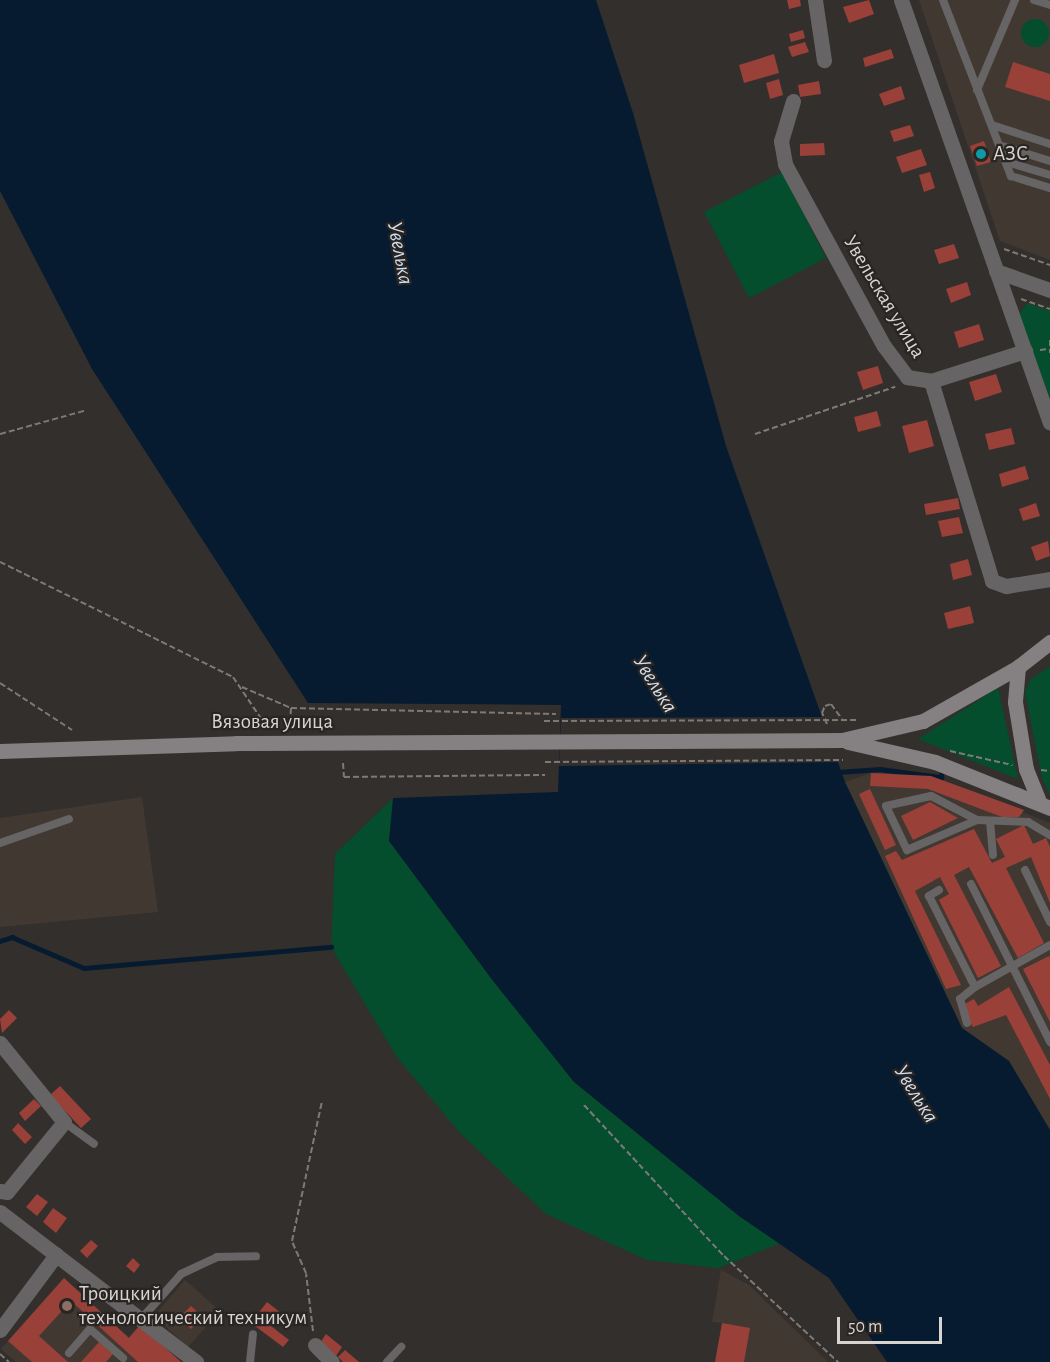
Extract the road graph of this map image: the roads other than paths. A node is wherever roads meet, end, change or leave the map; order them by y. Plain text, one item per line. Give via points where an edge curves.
1 (815, 0) edge
2 (901, 0) edge
3 (943, 0) edge
4 (1015, 0) edge
5 (1034, 0) edge
6 (1050, 5) edge
7 (824, 60) dead end
8 (977, 90) junction
9 (793, 101) dead end
10 (992, 125) junction
11 (1050, 144) edge
12 (1002, 147) junction
13 (1050, 161) edge
14 (1007, 162) junction
15 (1050, 175) edge
16 (1050, 188) edge
17 (996, 271) junction
18 (1050, 290) edge
19 (1025, 351) junction
20 (930, 381) junction
21 (1050, 422) edge
22 (1050, 579) edge
23 (1050, 642) edge
24 (1050, 657) edge
25 (1021, 665) junction
26 (842, 740) junction
27 (0, 751) edge
28 (1044, 805) edge
29 (69, 819) dead end
30 (977, 820) junction
31 (990, 821) junction
32 (1050, 835) edge
33 (0, 843) edge
34 (993, 855) dead end
35 (1025, 870) dead end
36 (970, 884) dead end
37 (939, 890) dead end
38 (1050, 922) edge
39 (1050, 945) edge
40 (1011, 969) junction
41 (975, 987) junction
42 (968, 1023) dead end
43 (1050, 1041) edge
44 (0, 1043) edge
45 (64, 1122) junction
46 (94, 1144) dead end
47 (3, 1191) edge
48 (0, 1212) edge
49 (14, 1224) junction
50 (56, 1255) junction
51 (256, 1256) dead end
52 (143, 1317) junction
53 (0, 1330) edge
54 (253, 1334) dead end
55 (315, 1346) road end
56 (401, 1347) dead end
57 (69, 1353) dead end
58 (123, 1361) edge
59 (196, 1362) edge
60 (250, 1362) edge
61 (332, 1362) edge
62 (387, 1362) edge

1 - 7 street
2 - 17 street
3 - 8 lane
4 - 8 lane
5 - 6 lane
8 - 10 lane
9 - 20 street, Увельская улица via 781,141 785,164 884,346 913,380
10 - 11 lane
10 - 12 lane
12 - 13 lane
12 - 14 lane
14 - 15 lane
14 - 16 lane via 1011,176
17 - 18 street
17 - 19 street
19 - 20 street
19 - 21 street
20 - 22 street, Увельская улица via 992,582 1006,586
23 - 25 street
24 - 25 street
25 - 26 street via 924,721
25 - 28 street via 1015,702 1026,769
26 - 27 street, Вязовая улица via 236,743
26 - 28 street via 935,762
29 - 33 lane
30 - 30 lane via 931,796 886,806 907,850
30 - 31 lane
31 - 32 lane via 1028,822
31 - 34 lane
35 - 38 lane
36 - 40 lane
37 - 41 lane via 928,896
39 - 40 lane
40 - 41 lane
40 - 43 lane
41 - 42 lane via 960,999
44 - 45 street
45 - 46 lane
45 - 47 street
47 - 49 street
48 - 49 street
49 - 50 street
50 - 52 street
50 - 53 street
51 - 52 lane via 217,1257 181,1274
52 - 59 street
54 - 60 lane
55 - 61 street
56 - 62 lane
57 - 58 lane via 90,1329

